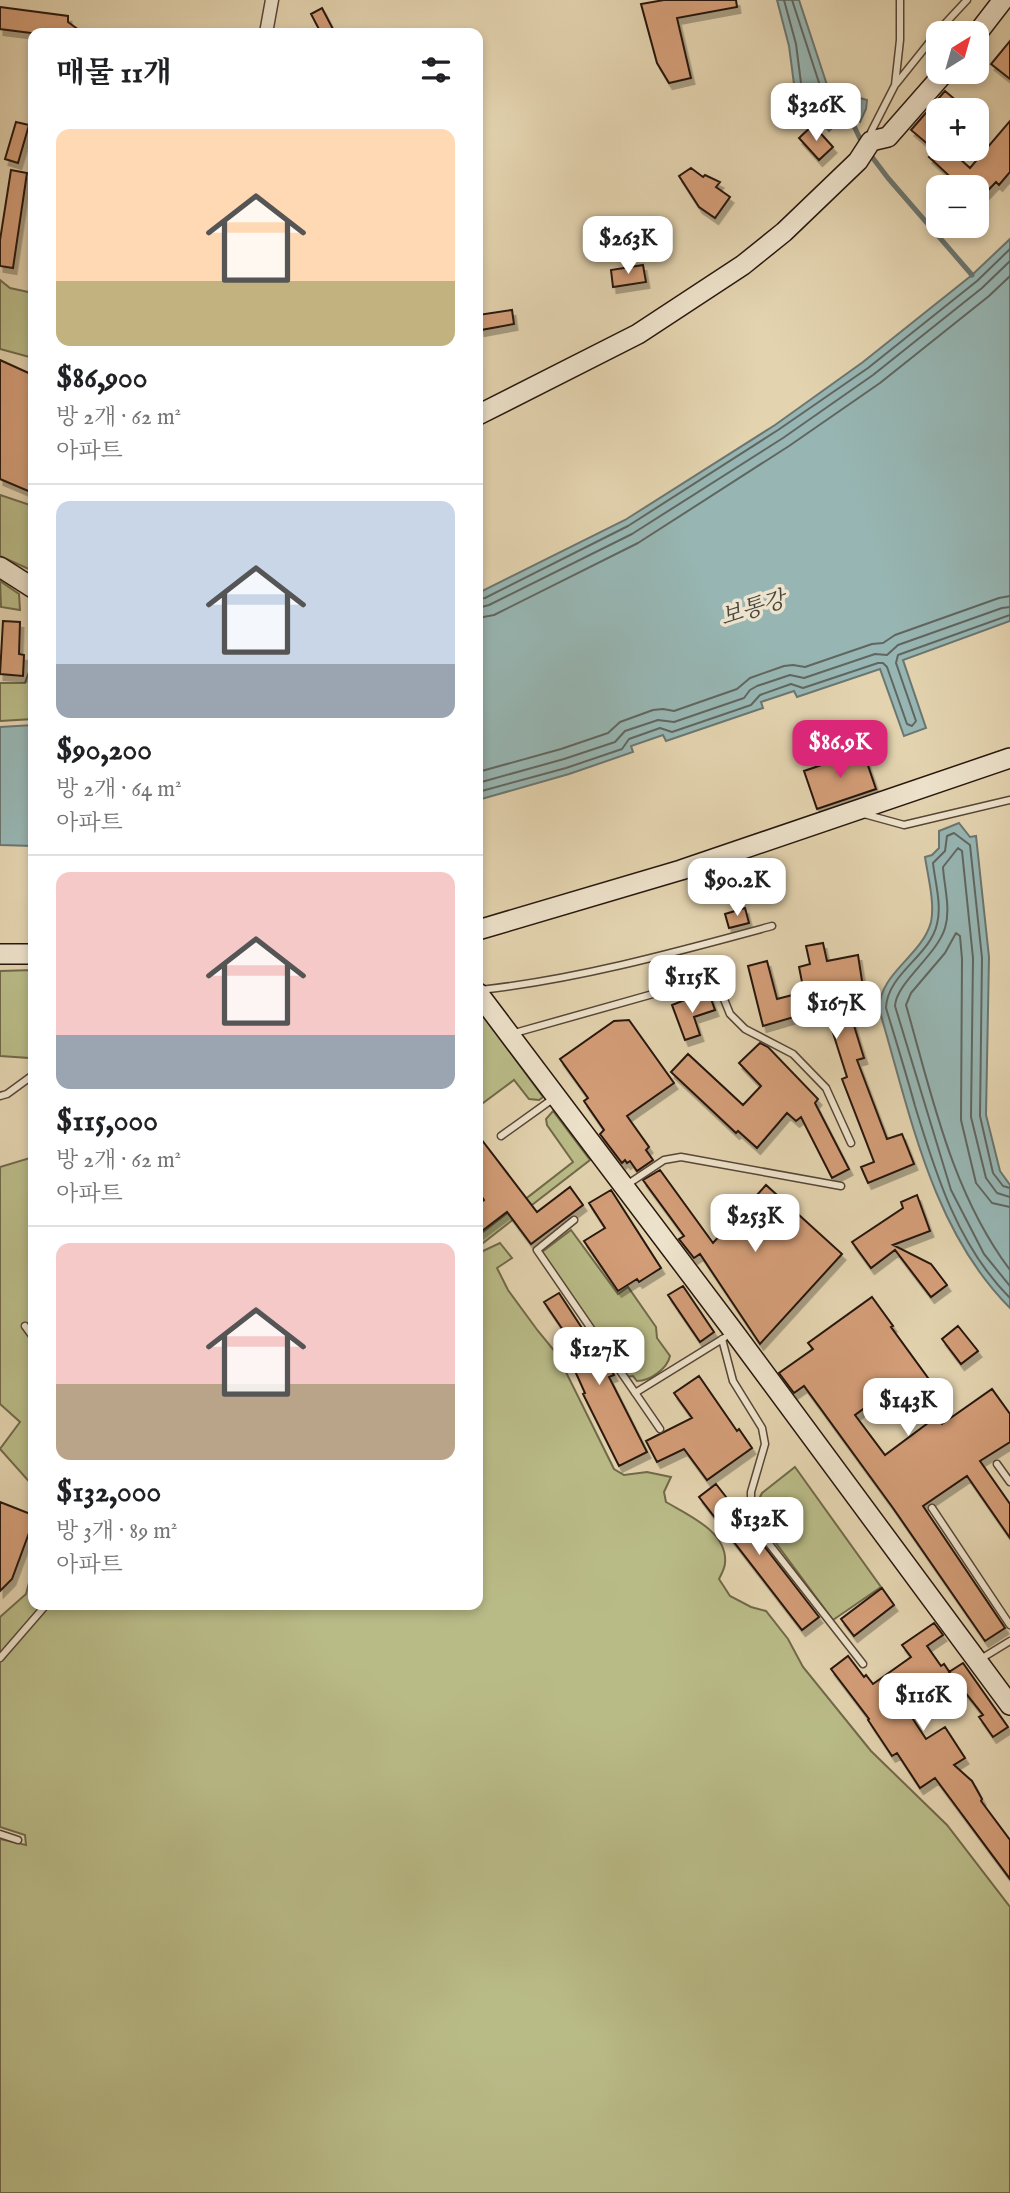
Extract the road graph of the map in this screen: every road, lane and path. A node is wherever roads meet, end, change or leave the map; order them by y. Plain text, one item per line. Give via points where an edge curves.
1 (272, 0) edge
2 (900, 0) edge
3 (967, 0) edge
4 (1003, 0) edge
5 (987, 21) edge
6 (267, 28) edge
7 (934, 84) edge
8 (895, 85) junction
9 (868, 146) junction
10 (483, 412) edge
11 (0, 567) edge
12 (28, 585) edge
13 (1010, 758) edge
14 (1010, 800) edge
15 (852, 811) junction
16 (772, 926) dead end
17 (483, 929) edge
18 (0, 954) edge
19 (28, 954) edge
20 (483, 991) edge
21 (483, 999) edge
22 (509, 1034) junction
23 (28, 1079) edge
24 (0, 1096) edge
25 (556, 1097) junction
26 (502, 1136) dead end
27 (852, 1143) dead end
28 (841, 1186) dead end
29 (624, 1188) junction
30 (574, 1220) dead end
31 (25, 1326) dead end
32 (28, 1330) edge
33 (728, 1336) junction
34 (635, 1393) junction
35 (660, 1429) dead end
36 (998, 1464) dead end
37 (1010, 1482) edge
38 (932, 1508) dead end
39 (42, 1610) edge
40 (1010, 1625) edge
41 (1010, 1641) edge
42 (0, 1658) edge
43 (978, 1661) junction
44 (863, 1664) dead end
45 (1010, 1705) edge
46 (0, 1834) edge
47 (18, 1840) dead end

1 - 6 street
2 - 8 lane
3 - 8 lane
4 - 5 street
7 - 9 street via 888,137
8 - 9 lane
9 - 10 street via 784,232 743,265 638,334
11 - 12 street
13 - 15 street
14 - 15 lane via 904,825
15 - 17 street via 681,870
16 - 20 lane via 678,951
18 - 19 street
21 - 22 street
22 - 25 street
22 - 27 lane via 660,992 706,985 722,992 730,1014 745,1029 793,1054 825,1088
23 - 24 lane
25 - 26 lane
25 - 29 street
28 - 29 lane via 681,1157 664,1160
29 - 33 street
30 - 34 lane via 537,1250
31 - 32 lane
33 - 34 lane
33 - 43 street
33 - 44 lane via 733,1381 762,1428 765,1444 751,1492 751,1514
34 - 35 lane
36 - 37 lane
38 - 40 lane
39 - 42 lane
41 - 43 lane
43 - 45 street
46 - 47 lane

